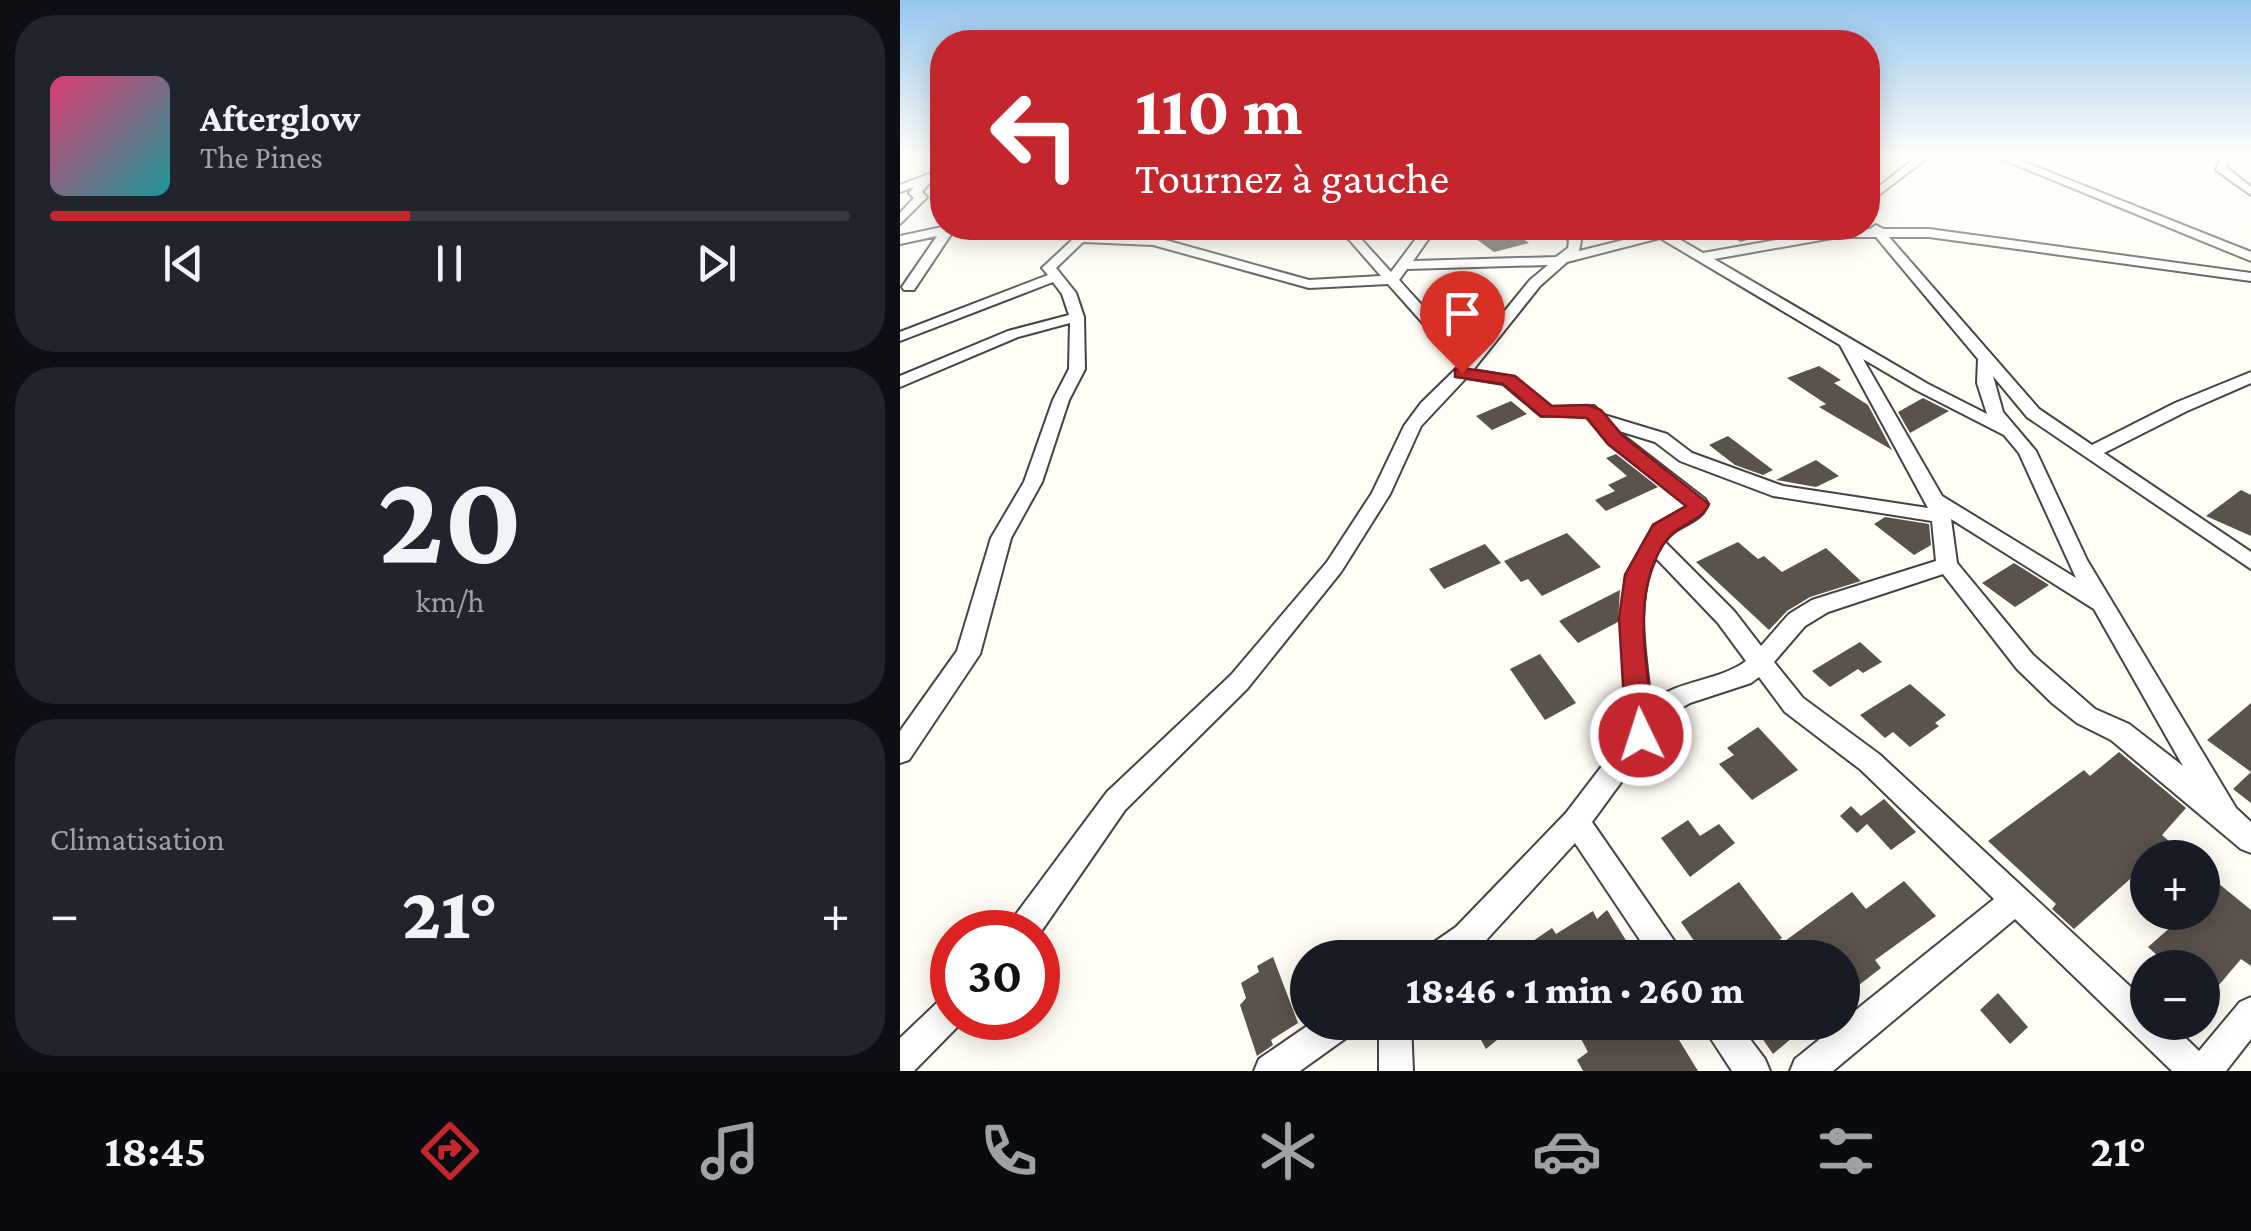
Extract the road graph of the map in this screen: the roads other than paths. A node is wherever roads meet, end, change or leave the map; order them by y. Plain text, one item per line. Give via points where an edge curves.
1 (2125, 206) edge
2 (1880, 227) edge
3 (930, 234) edge
4 (1880, 234) edge
5 (900, 240) edge
6 (943, 240) edge
7 (1075, 240) edge
8 (1138, 240) edge
9 (1158, 240) edge
10 (1356, 240) edge
11 (1422, 240) edge
12 (1574, 240) edge
13 (1624, 240) edge
14 (1674, 240) edge
15 (1787, 240) edge
16 (1154, 242) junction
17 (1702, 257) junction
18 (2251, 257) edge
19 (1556, 261) junction
20 (1405, 265) junction
21 (1054, 277) junction
22 (2251, 277) edge
23 (1392, 280) junction
24 (909, 287) dead end
25 (1077, 317) junction
26 (900, 337) edge
27 (1847, 344) junction
28 (1986, 359) junction
29 (1465, 369) junction
30 (2251, 377) edge
31 (900, 382) edge
32 (1602, 420) junction
33 (2010, 431) junction
34 (2090, 453) junction
35 (1938, 508) junction
36 (1654, 544) junction
37 (2251, 562) edge
38 (1948, 565) junction
39 (2102, 605) junction
40 (1759, 664) junction
41 (1641, 735) junction
42 (900, 752) edge
43 (2226, 817) junction
44 (1576, 822) junction
45 (2251, 840) edge
46 (2014, 901) junction
47 (1038, 910) edge
48 (1464, 940) edge
49 (1658, 940) edge
50 (2251, 1013) edge
51 (930, 1032) edge
52 (1316, 1040) edge
53 (1392, 1040) edge
54 (1730, 1040) edge
55 (900, 1061) edge
56 (1271, 1071) edge
57 (1396, 1071) edge
58 (1753, 1071) edge
59 (1807, 1071) edge
60 (2196, 1071) edge
61 (2205, 1071) edge

1 - 18 street
2 - 22 street
3 - 5 street
4 - 28 street
6 - 24 street
7 - 21 street via 1050,263
8 - 16 street
9 - 16 street
10 - 23 street
11 - 20 street
12 - 19 street via 1574,248
13 - 19 street
14 - 17 street
15 - 17 street
16 - 23 street via 1310,284
17 - 27 street
19 - 20 street
19 - 29 street
20 - 23 street
21 - 25 street via 1069,293
21 - 26 street
23 - 29 street
25 - 31 street via 1012,334
25 - 42 street via 1076,369 1033,482 1001,538 968,654
27 - 33 street
27 - 35 street
28 - 33 street via 1988,398
28 - 34 street via 2033,414
29 - 32 street via 1508,380 1548,412 1588,410
29 - 47 street via 1413,426 1381,494 1304,605 1239,682 1116,801
30 - 34 street
32 - 35 street via 1661,438 1686,456 1768,489
32 - 36 street via 1616,440 1698,504 1661,530
33 - 39 street via 2034,464
34 - 37 street
35 - 38 street
35 - 39 street
36 - 40 street via 1726,616
36 - 41 street via 1633,593
38 - 40 street via 1806,613
38 - 43 street via 2061,696 2120,732
39 - 43 street
40 - 41 street via 1728,683 1672,701
40 - 46 street via 1794,704 1870,762
41 - 44 street
43 - 45 street
44 - 48 street
44 - 49 street
46 - 59 street
46 - 60 street
50 - 61 street
51 - 55 street
52 - 56 street
53 - 57 street
54 - 58 street

